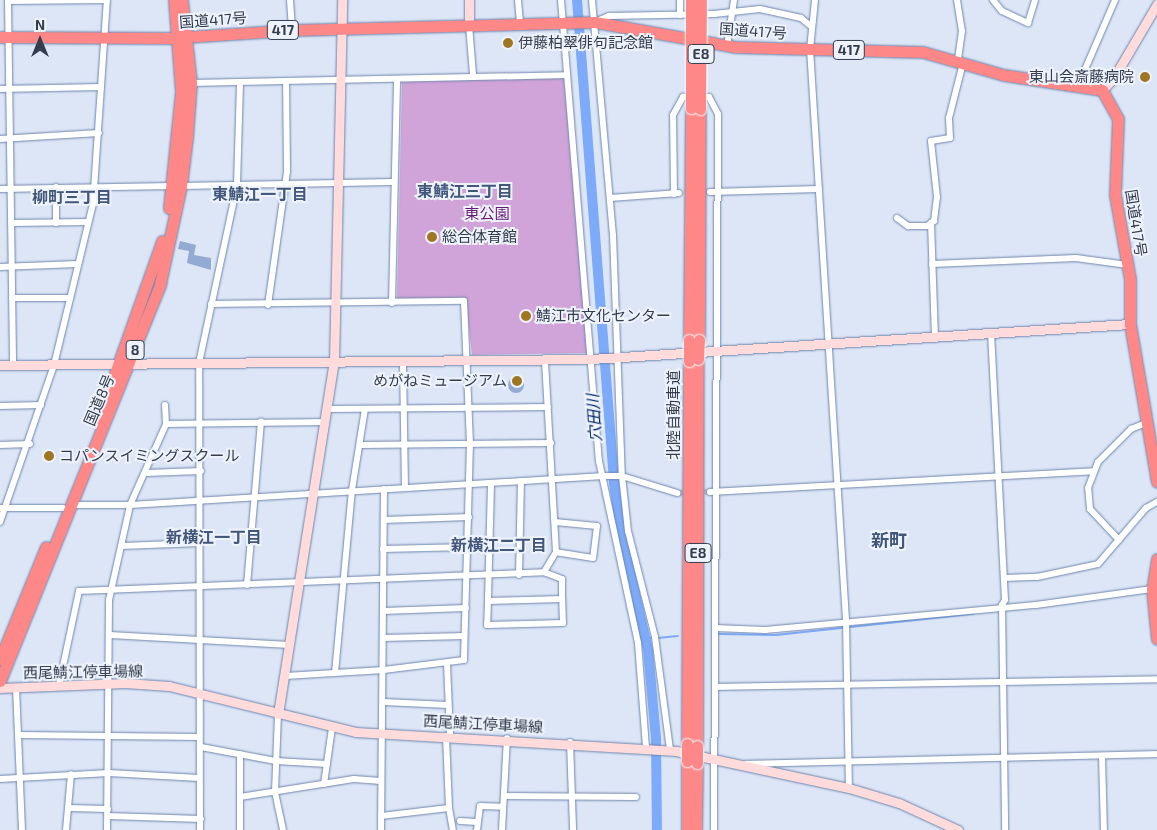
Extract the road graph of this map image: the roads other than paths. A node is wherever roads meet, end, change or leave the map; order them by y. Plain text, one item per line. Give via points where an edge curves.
1 (8, 0) edge
2 (107, 0) edge
3 (174, 0) edge
4 (182, 0) edge
5 (290, 0) edge
6 (342, 0) edge
7 (469, 0) edge
8 (518, 0) edge
9 (561, 0) edge
10 (592, 0) edge
11 (680, 0) edge
12 (691, 0) edge
13 (701, 0) edge
14 (734, 0) edge
15 (815, 0) edge
16 (957, 0) edge
17 (994, 0) edge
18 (1035, 0) edge
19 (1116, 0) edge
20 (1157, 4) edge
21 (734, 12) junction
22 (680, 16) junction
23 (565, 22) junction
24 (595, 22) junction
25 (520, 23) junction
26 (468, 25) junction
27 (812, 27) junction
28 (341, 28) junction
29 (292, 30) junction
30 (183, 36) junction
31 (5, 37) edge
32 (104, 39) junction
33 (727, 46) junction
34 (810, 48) junction
35 (960, 62) junction
36 (473, 75) junction
37 (567, 75) junction
38 (397, 79) junction
39 (340, 80) junction
40 (286, 82) junction
41 (191, 83) junction
42 (240, 83) junction
43 (101, 87) junction
44 (9, 88) junction
45 (1077, 88) junction
46 (0, 89) edge
47 (1102, 90) junction
48 (695, 108) junction
49 (99, 133) junction
50 (10, 138) junction
51 (0, 139) edge
52 (392, 182) junction
53 (338, 183) junction
54 (237, 185) junction
55 (96, 186) junction
56 (177, 186) junction
57 (285, 186) junction
58 (56, 187) junction
59 (11, 188) junction
60 (0, 189) edge
61 (819, 189) junction
62 (718, 191) junction
63 (710, 192) dead end
64 (610, 198) junction
65 (897, 218) dead end
66 (88, 222) junction
67 (11, 223) junction
68 (56, 223) junction
69 (931, 223) junction
70 (78, 264) junction
71 (932, 264) junction
72 (1128, 265) junction
73 (0, 267) edge
74 (13, 267) junction
75 (12, 298) junction
76 (70, 298) junction
77 (392, 303) junction
78 (211, 304) junction
79 (268, 305) junction
80 (335, 306) junction
81 (1130, 324) junction
82 (991, 333) junction
83 (935, 336) junction
84 (830, 342) junction
85 (717, 349) junction
86 (616, 357) junction
87 (591, 359) junction
88 (470, 360) junction
89 (545, 360) junction
90 (334, 362) junction
91 (403, 362) junction
92 (199, 363) junction
93 (125, 364) junction
94 (0, 365) edge
95 (13, 365) junction
96 (54, 365) junction
97 (41, 405) junction
98 (165, 405) dead end
99 (0, 406) edge
100 (548, 407) junction
101 (404, 408) junction
102 (470, 408) junction
103 (328, 409) junction
104 (365, 409) junction
105 (261, 422) junction
106 (325, 422) junction
107 (1148, 422) junction
108 (199, 423) junction
109 (166, 424) junction
110 (551, 443) junction
111 (30, 444) junction
112 (360, 444) junction
113 (404, 444) junction
114 (470, 444) junction
115 (0, 445) edge
116 (201, 471) junction
117 (1093, 471) junction
118 (146, 473) junction
119 (603, 476) junction
120 (621, 476) junction
121 (998, 476) junction
122 (553, 478) junction
123 (522, 481) junction
124 (1157, 482) edge
125 (491, 484) junction
126 (838, 484) junction
127 (470, 485) junction
128 (404, 488) junction
129 (384, 489) junction
130 (352, 490) junction
131 (713, 492) junction
132 (314, 493) junction
133 (677, 493) tunnel mouth
134 (256, 495) junction
135 (202, 498) junction
136 (1157, 502) edge
137 (130, 505) junction
138 (67, 506) junction
139 (4, 508) edge
140 (469, 517) junction
141 (384, 520) junction
142 (0, 522) edge
143 (555, 522) junction
144 (1119, 540) junction
145 (200, 543) junction
146 (122, 546) junction
147 (468, 547) junction
148 (383, 549) junction
149 (556, 552) junction
150 (1157, 559) edge
151 (544, 572) junction
152 (1157, 574) edge
153 (488, 575) junction
154 (519, 575) junction
155 (467, 577) junction
156 (1004, 578) junction
157 (383, 580) junction
158 (344, 582) junction
159 (300, 583) junction
160 (247, 586) junction
161 (202, 589) junction
162 (1152, 589) junction
163 (111, 591) junction
164 (562, 599) junction
165 (488, 601) junction
166 (1002, 605) junction
167 (466, 608) junction
168 (383, 610) junction
169 (846, 620) junction
170 (715, 628) junction
171 (110, 634) junction
172 (464, 636) junction
173 (383, 638) junction
174 (201, 639) junction
175 (1157, 640) edge
176 (290, 646) junction
177 (0, 659) edge
178 (447, 663) junction
179 (384, 670) junction
180 (335, 673) junction
181 (285, 676) junction
182 (1157, 678) edge
183 (0, 681) edge
184 (1002, 682) junction
185 (107, 684) junction
186 (59, 685) junction
187 (847, 686) junction
188 (16, 687) junction
189 (715, 687) junction
190 (0, 688) edge
191 (203, 694) junction
192 (384, 702) junction
193 (448, 705) junction
194 (278, 714) junction
195 (332, 728) junction
196 (108, 733) junction
197 (382, 734) junction
198 (18, 735) junction
199 (448, 736) junction
200 (199, 737) junction
201 (507, 738) junction
202 (570, 742) junction
203 (201, 747) junction
204 (648, 748) junction
205 (666, 750) junction
206 (240, 754) junction
207 (1157, 754) edge
208 (1102, 756) junction
209 (1004, 757) junction
210 (715, 759) junction
211 (849, 760) junction
212 (276, 761) junction
213 (692, 762) junction
214 (327, 764) junction
215 (739, 764) junction
216 (70, 774) junction
217 (109, 774) junction
218 (20, 778) junction
219 (199, 778) junction
220 (0, 779) edge
221 (381, 781) junction
222 (324, 784) junction
223 (849, 788) junction
224 (275, 792) junction
225 (504, 796) junction
226 (572, 796) junction
227 (240, 797) junction
228 (636, 797) dead end
229 (503, 807) junction
230 (68, 808) junction
231 (449, 808) junction
232 (108, 813) junction
233 (381, 816) junction
234 (201, 819) junction
235 (460, 821) dead end
236 (477, 822) junction
237 (22, 830) edge
238 (66, 830) edge
239 (107, 830) edge
240 (200, 830) edge
241 (240, 830) edge
242 (284, 830) edge
243 (381, 830) edge
244 (452, 830) edge
245 (477, 830) edge
246 (502, 830) edge
247 (573, 830) edge
248 (687, 830) edge
249 (696, 830) edge
250 (714, 830) edge
251 (958, 830) edge
252 (1005, 830) edge
253 (1104, 830) edge

1 - 2 street
1 - 31 street
2 - 32 street
3 - 30 highway, 国道8号 / 8
4 - 30 highway, 国道8号 / 8
5 - 29 street
6 - 28 street
7 - 26 street
8 - 25 street
9 - 23 street
10 - 24 street
11 - 22 street
12 - 48 highway, 北陸自動車道 / E8, bridge
13 - 48 highway, 北陸自動車道 / E8, bridge
14 - 21 street
15 - 27 street
16 - 35 street via 962,31
17 - 18 street via 1002,11 1028,22
19 - 45 street
20 - 47 street via 1113,79
21 - 22 street
21 - 27 street via 776,10 801,18
21 - 33 street
22 - 24 street via 609,16
23 - 24 highway, 国道417号 / 417
23 - 25 highway, 国道417号 / 417
23 - 37 street
24 - 33 highway, 国道417号 / 417
24 - 64 street
25 - 26 highway, 国道417号 / 417
26 - 28 highway, 国道417号 / 417
26 - 36 street
27 - 34 street
28 - 29 highway, 国道417号 / 417
28 - 39 street
29 - 30 highway, 国道417号 / 417
30 - 32 highway, 国道417号 / 417
30 - 41 highway, 国道8号 / 8
30 - 56 highway, 国道8号 / 8
31 - 32 highway, 国道417号 / 417
31 - 44 street
32 - 43 street
33 - 34 highway, 国道417号 / 417
34 - 35 highway, 国道417号 / 417 via 909,50
34 - 61 street
35 - 45 highway, 国道417号 / 417 via 1004,76
35 - 69 street via 949,118 950,138 931,141 938,197
36 - 37 street
36 - 38 street
37 - 87 street
38 - 39 street
38 - 52 street
39 - 40 street
39 - 53 street
40 - 42 street
40 - 57 street
41 - 42 street
41 - 56 highway, 国道8号 / 8
42 - 54 street
43 - 44 street
43 - 49 street
44 - 46 street
44 - 50 street
45 - 47 highway, 国道417号 / 417
47 - 72 highway, 国道417号 via 1118,119 1115,195
48 - 213 highway, 北陸自動車道 / E8, bridge
49 - 50 street
49 - 55 street
50 - 51 street
50 - 59 street
52 - 53 street
52 - 77 street
53 - 57 street
53 - 80 street
54 - 56 street
54 - 57 street
54 - 78 street
55 - 56 street
55 - 58 street
55 - 66 street
56 - 93 highway, 国道8号 / 8 via 160,284
57 - 79 street
58 - 59 street
58 - 68 street
59 - 60 street
59 - 67 street
61 - 62 street
61 - 84 street
62 - 63 street
62 - 64 street via 718,114 709,97 683,97 673,115 676,194
62 - 85 street
64 - 86 street
65 - 69 street via 908,226
66 - 68 street
66 - 70 street
67 - 68 street
67 - 74 street
69 - 71 street
70 - 74 street
70 - 76 street
71 - 72 street via 1076,258
71 - 83 street
72 - 81 highway, 国道417号
73 - 74 street
74 - 75 street
75 - 76 street
75 - 95 street
76 - 96 street
77 - 80 street
77 - 88 street via 464,301
78 - 79 street
78 - 92 street
79 - 80 street
80 - 90 street
81 - 82 street
81 - 107 highway, 国道417号
82 - 83 street
82 - 121 street
83 - 84 street
84 - 85 street
84 - 126 street
85 - 86 street
85 - 131 street
86 - 87 street
86 - 120 street
87 - 89 street
87 - 119 street
88 - 89 street
88 - 91 street
88 - 102 street
89 - 100 street
90 - 91 street
90 - 92 street
90 - 103 street
91 - 101 street
92 - 93 street
92 - 108 street
93 - 96 street
93 - 138 highway, 国道8号 / 8
94 - 95 street
95 - 96 street
96 - 97 street
97 - 99 street
97 - 111 street
98 - 109 street
100 - 102 street
100 - 110 street
101 - 102 street
101 - 104 street
101 - 113 street
102 - 114 street
103 - 104 street
103 - 106 street
104 - 112 street
105 - 106 street
105 - 108 street
105 - 134 street
106 - 132 street
107 - 117 street via 1131,429
107 - 124 highway, 国道417号
108 - 109 street
108 - 116 street
109 - 118 street
110 - 114 street
110 - 122 street
111 - 115 street
111 - 139 street
112 - 113 street
112 - 130 street
113 - 114 street
113 - 128 street
114 - 127 street
116 - 118 street
116 - 135 street
117 - 121 street
117 - 144 street via 1087,499 1090,509
118 - 137 street
119 - 120 street
119 - 122 street
119 - 204 street via 638,644
120 - 133 street
120 - 205 street via 628,531 654,637
121 - 126 street
121 - 156 street
122 - 123 street
122 - 143 street
123 - 125 street
123 - 154 street
125 - 127 street
125 - 153 street
126 - 131 street
126 - 169 street
127 - 128 street
127 - 140 street
128 - 129 street
129 - 130 street
129 - 141 street
130 - 132 street
130 - 158 street
131 - 170 street
132 - 134 street
132 - 159 street
134 - 135 street
134 - 160 street
135 - 137 street
135 - 145 street
136 - 144 street via 1146,508
137 - 138 street
137 - 146 street
138 - 139 street
138 - 177 highway, 国道8号 / 8
138 - 183 highway, 国道8号 / 8
139 - 142 street
140 - 141 street
140 - 147 street
141 - 148 street
143 - 149 street
143 - 149 street via 597,526 593,561
144 - 156 street via 1098,564 1038,577
145 - 146 street
145 - 161 street
146 - 163 street
147 - 148 street
147 - 155 street
148 - 157 street
149 - 151 street
150 - 152 highway
151 - 154 street
151 - 164 street via 562,579
152 - 162 highway
153 - 154 street
153 - 155 street
153 - 165 street
155 - 157 street
155 - 167 street
156 - 166 street
157 - 158 street
157 - 168 street
158 - 159 street
158 - 180 street
159 - 160 street
159 - 176 street
160 - 161 street
161 - 163 street
161 - 174 street
162 - 166 street via 1036,605
162 - 175 highway
163 - 171 street
163 - 186 street via 79,591
164 - 165 street
164 - 165 street via 563,623 487,625
166 - 169 street
166 - 184 street
167 - 168 street
167 - 172 street
168 - 173 street
169 - 170 street via 765,630
169 - 187 street
170 - 189 street
171 - 174 street
171 - 185 street
172 - 173 street
172 - 178 street via 464,660
173 - 179 street
174 - 176 street
174 - 191 street
176 - 181 street
178 - 179 street
178 - 193 street
179 - 180 street
179 - 192 street
180 - 181 street
181 - 194 street
182 - 184 street
184 - 187 street
184 - 209 street
185 - 186 street, 西尾鯖江停車場線
185 - 191 street, 西尾鯖江停車場線 via 169,686
185 - 196 street
186 - 188 street, 西尾鯖江停車場線
187 - 189 street
187 - 211 street
188 - 190 street, 西尾鯖江停車場線
188 - 198 street
189 - 210 street
191 - 194 street, 西尾鯖江停車場線
191 - 200 street
192 - 193 street
192 - 197 street
193 - 199 street
194 - 195 street, 西尾鯖江停車場線
194 - 212 street
195 - 197 street, 西尾鯖江停車場線
195 - 214 street
196 - 198 street
196 - 200 street
196 - 217 street
197 - 199 street, 西尾鯖江停車場線
197 - 221 street
198 - 218 street
199 - 201 street, 西尾鯖江停車場線
199 - 231 street
200 - 203 street
201 - 202 street, 西尾鯖江停車場線
201 - 225 street
202 - 204 street, 西尾鯖江停車場線
202 - 226 street
203 - 206 street
203 - 219 street
204 - 205 street, 西尾鯖江停車場線
205 - 210 street, 西尾鯖江停車場線
206 - 212 street
206 - 227 street
207 - 208 street
208 - 209 street
208 - 253 street
209 - 211 street
209 - 252 street
210 - 215 street, 西尾鯖江停車場線
210 - 250 street
211 - 215 street
211 - 223 street
212 - 214 street
212 - 224 street
213 - 248 highway, 北陸自動車道 / E8
213 - 249 highway, 北陸自動車道 / E8
214 - 222 street
215 - 223 street, 西尾鯖江停車場線
216 - 217 street
216 - 218 street
216 - 230 street
217 - 219 street
217 - 232 street
218 - 220 street
218 - 237 street
219 - 234 street
221 - 222 street
221 - 233 street
222 - 224 street
223 - 251 street, 西尾鯖江停車場線 via 899,803
224 - 227 street
224 - 242 street
225 - 226 street
225 - 229 street
226 - 228 street
226 - 247 street
227 - 241 street
229 - 236 street via 480,806
229 - 246 street
230 - 232 street
230 - 238 street
231 - 233 street
231 - 244 street
232 - 234 street
232 - 239 street
233 - 243 street
234 - 240 street
235 - 236 street
236 - 245 street

